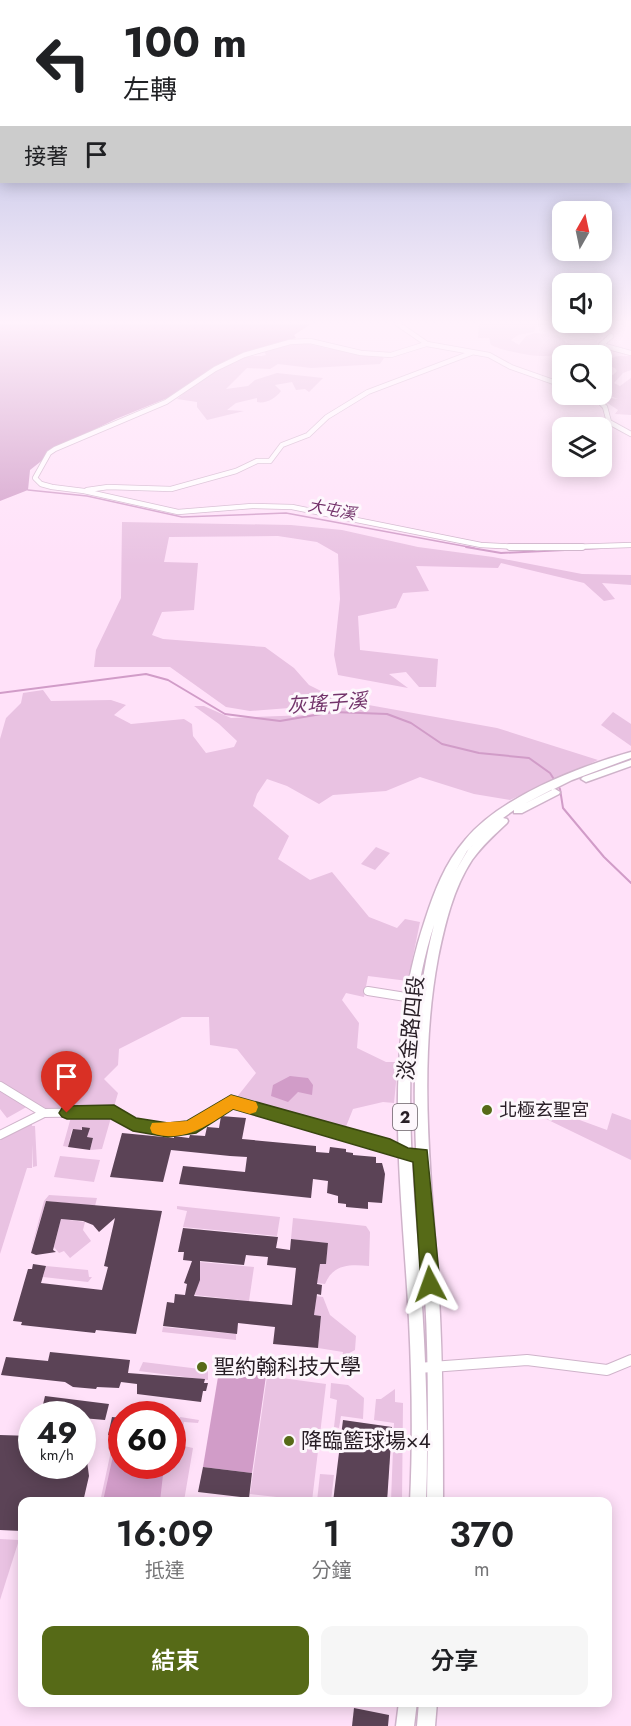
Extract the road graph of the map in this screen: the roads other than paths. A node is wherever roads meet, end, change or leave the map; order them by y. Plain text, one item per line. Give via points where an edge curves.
1 (160, 405) edge
2 (347, 405) edge
3 (603, 405) edge
4 (631, 434) edge
5 (84, 491) junction
6 (631, 545) edge
7 (631, 755) edge
8 (631, 763) edge
9 (570, 782) junction
10 (548, 791) junction
11 (368, 991) dead end
12 (412, 998) junction
13 (0, 1086) edge
14 (44, 1113) junction
15 (0, 1135) edge
16 (406, 1155) junction
17 (421, 1155) junction
18 (631, 1360) edge
19 (434, 1367) junction
20 (418, 1368) junction
21 (418, 1497) edge
22 (435, 1497) edge
23 (407, 1707) edge
24 (428, 1707) edge
25 (405, 1726) edge
26 (426, 1726) edge

1 - 5 street via 49,453 35,477 41,483
2 - 5 street via 308,435 282,445 270,461 257,461 236,471 171,489
3 - 4 street via 609,422
5 - 6 street via 178,512 292,507 481,545
7 - 9 main road, 2
8 - 9 main road, 2
9 - 10 main road, 2
10 - 12 main road, 淡金路四段 / 2 via 522,800 474,836 448,872 429,919
10 - 17 main road, 淡金路四段 / 2 via 506,818 482,840 451,889 438,933 420,1031
11 - 12 street
12 - 16 main road, 淡金路四段 / 2 via 404,1093
13 - 14 street
14 - 15 street
14 - 16 street via 114,1112 133,1124 168,1130 190,1128 231,1102 390,1147
16 - 17 street
16 - 20 main road, 淡金路四段 / 2
17 - 19 main road, 淡金路四段 / 2
18 - 19 street via 607,1370 527,1360
19 - 20 street
19 - 22 main road, 淡金路四段 / 2
20 - 21 main road, 淡金路四段 / 2
23 - 25 main road
24 - 26 main road

